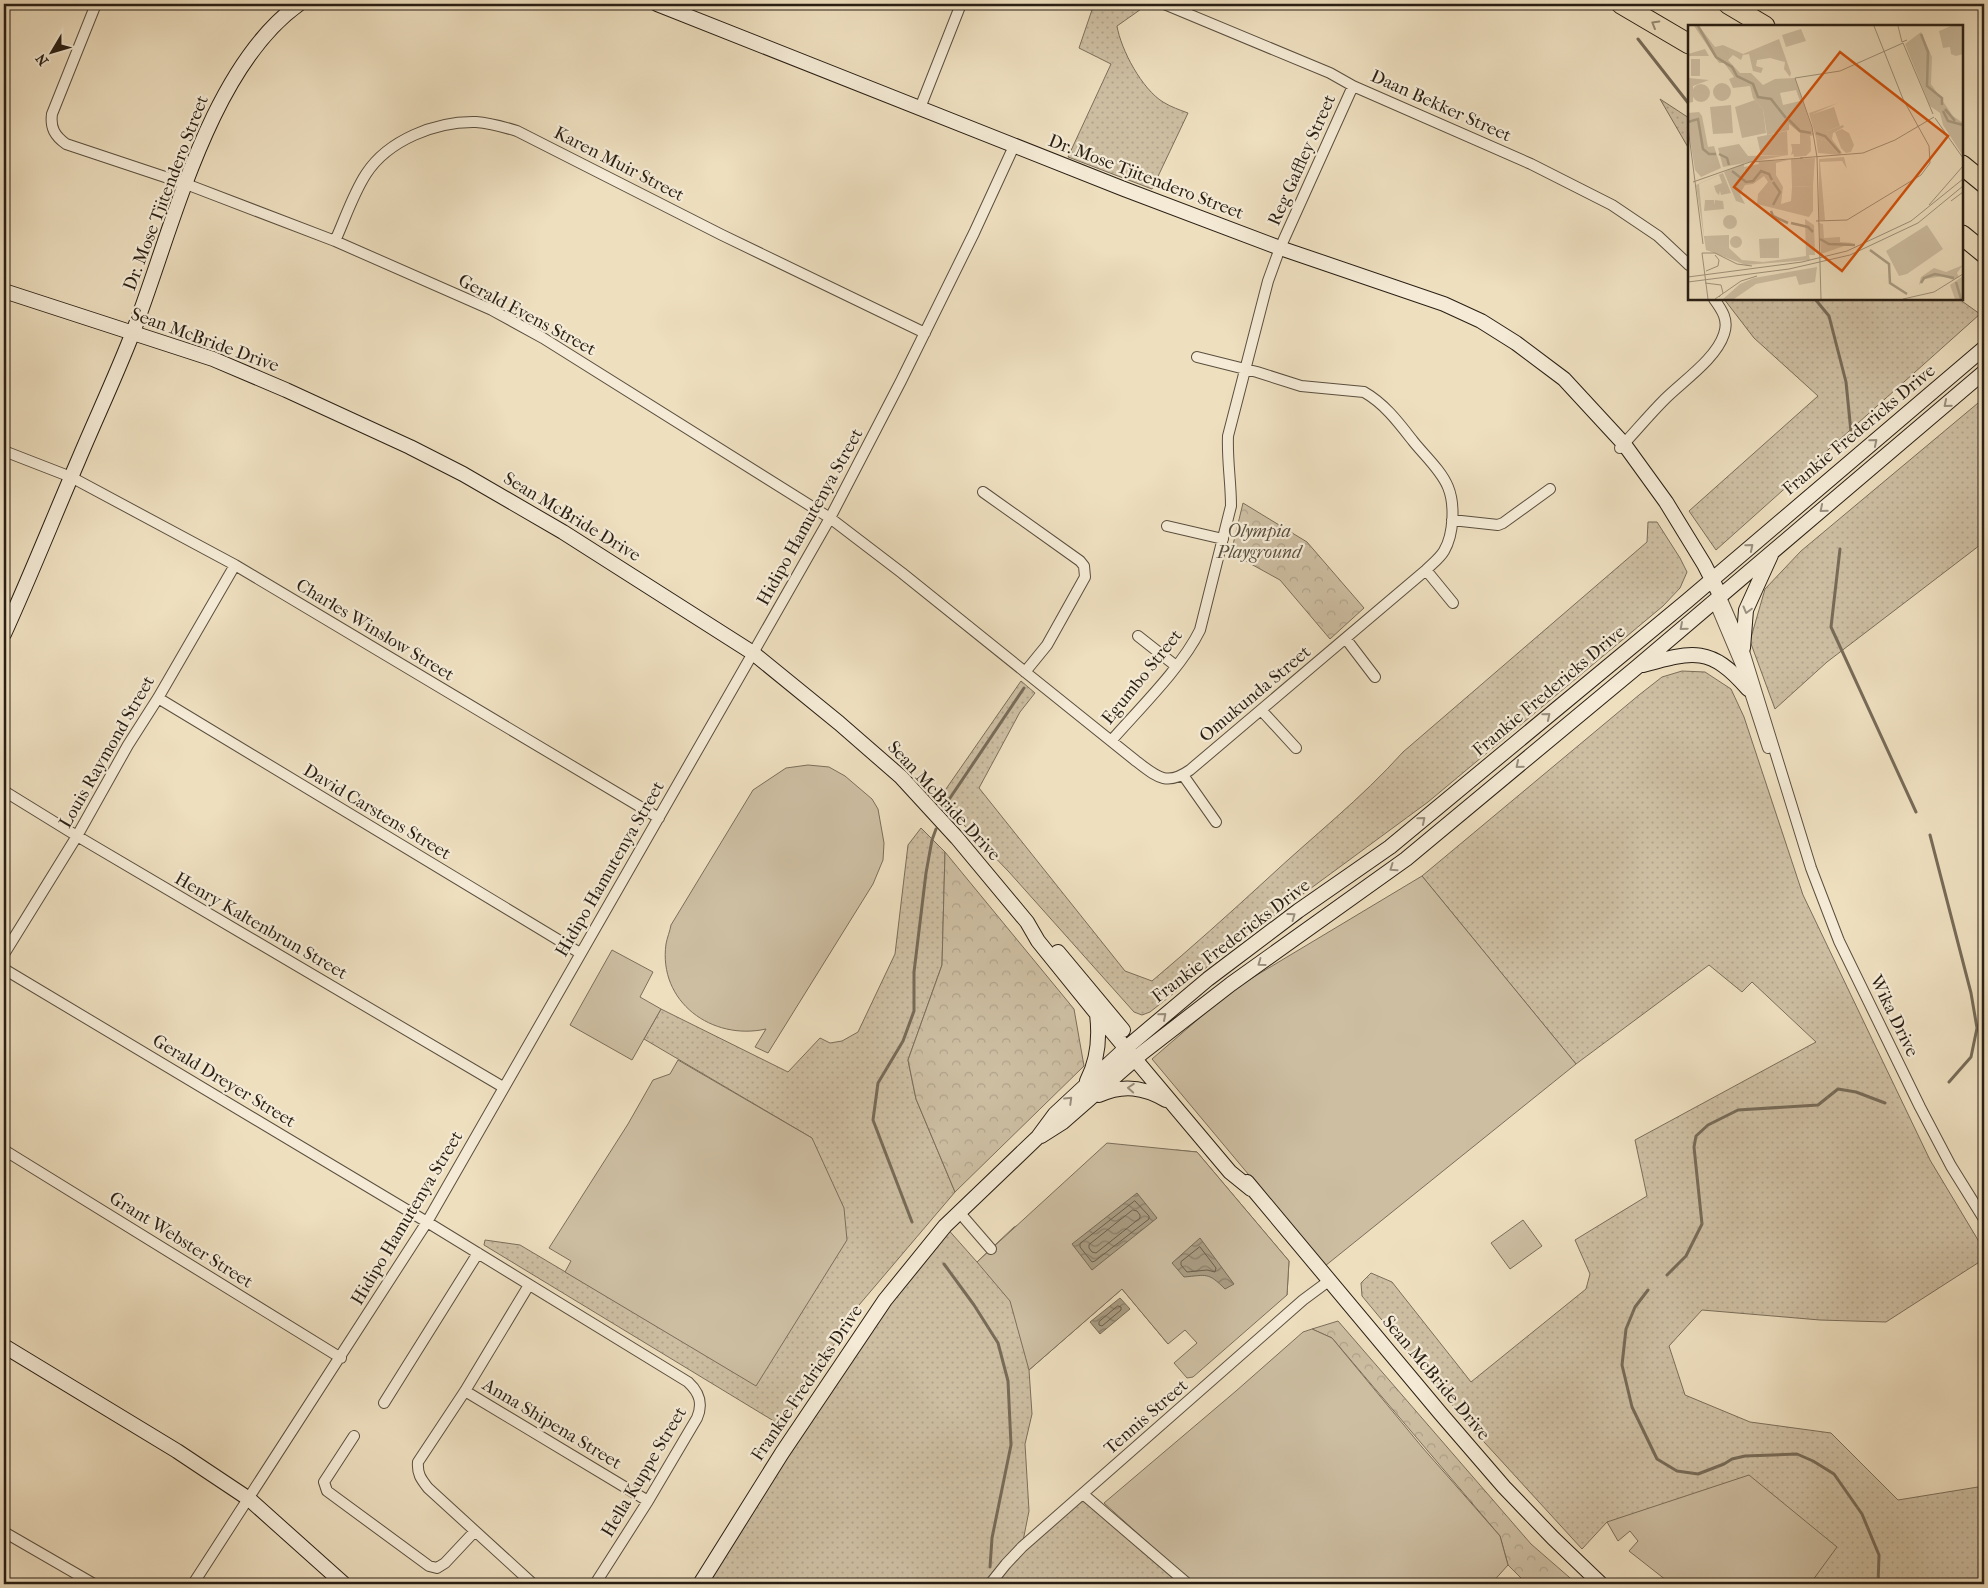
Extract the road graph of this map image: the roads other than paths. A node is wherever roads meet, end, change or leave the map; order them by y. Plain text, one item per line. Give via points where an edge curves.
1 (96, 4) edge
2 (299, 4) edge
3 (657, 4) edge
4 (961, 4) edge
5 (1164, 4) edge
6 (1621, 4) edge
7 (1728, 4) edge
8 (1763, 25) edge
9 (1688, 43) edge
10 (1353, 86) junction
11 (920, 108) junction
12 (1014, 146) junction
13 (1963, 166) edge
14 (1984, 183) edge
15 (186, 184) junction
16 (1963, 236) edge
17 (335, 241) junction
18 (1280, 248) junction
19 (1984, 253) edge
20 (1688, 264) edge
21 (4, 291) edge
22 (1715, 300) edge
23 (133, 332) junction
24 (924, 333) junction
25 (1984, 348) edge
26 (1197, 357) dead end
27 (1246, 370) junction
28 (1984, 372) edge
29 (1622, 446) junction
30 (4, 451) edge
31 (71, 477) junction
32 (1550, 489) dead end
33 (983, 492) dead end
34 (830, 518) junction
35 (1452, 520) junction
36 (1166, 526) dead end
37 (1223, 539) junction
38 (1774, 550) junction
39 (235, 565) junction
40 (1426, 570) junction
41 (1709, 582) junction
42 (1717, 598) junction
43 (1453, 603) dead end
44 (4, 634) edge
45 (1138, 636) dead end
46 (1346, 639) junction
47 (1743, 648) junction
48 (753, 653) junction
49 (1176, 666) junction
50 (1637, 667) junction
51 (1025, 672) junction
52 (1375, 677) dead end
53 (1748, 690) junction
54 (158, 698) junction
55 (1262, 711) junction
56 (1111, 741) junction
57 (1296, 748) dead end
58 (1183, 775) junction
59 (4, 791) edge
60 (659, 818) junction
61 (1796, 819) junction
62 (1216, 822) dead end
63 (77, 836) junction
64 (1027, 922) junction
65 (580, 953) junction
66 (4, 954) edge
67 (4, 969) edge
68 (1097, 1014) junction
69 (1130, 1045) junction
70 (1139, 1056) junction
71 (1086, 1084) junction
72 (503, 1087) junction
73 (1087, 1101) junction
74 (1173, 1105) junction
75 (1038, 1137) junction
76 (4, 1150) edge
77 (1251, 1189) junction
78 (958, 1212) junction
79 (1984, 1219) edge
80 (427, 1222) junction
81 (991, 1249) dead end
82 (478, 1253) junction
83 (1330, 1280) junction
84 (529, 1285) junction
85 (4, 1346) edge
86 (341, 1358) junction
87 (464, 1391) junction
88 (384, 1403) dead end
89 (354, 1436) dead end
90 (1083, 1494) junction
91 (249, 1499) junction
92 (648, 1501) junction
93 (475, 1531) junction
94 (4, 1532) edge
95 (94, 1584) edge
96 (194, 1584) edge
97 (344, 1584) edge
98 (533, 1584) edge
99 (595, 1584) edge
100 (700, 1584) edge
101 (990, 1584) edge
102 (1188, 1584) edge
103 (1601, 1584) edge

1 - 15 street via 52,114 53,130 66,144
2 - 15 main road, Dr. Mose Tjitendero Street via 274,24 247,58 221,101
3 - 11 main road, Dr. Mose Tjitendero Street
4 - 11 street
5 - 10 street, Daan Bekker Street via 1330,73
9 -> 6 highway
7 - 8 highway
10 - 18 street, Reg Gaffley Street
10 - 20 street, Daan Bekker Street via 1522,160 1612,205 1658,236
11 - 12 main road, Dr. Mose Tjitendero Street
12 - 18 main road, Dr. Mose Tjitendero Street
12 - 24 street, Hidipo Hamutenya Street
13 - 14 highway
15 - 17 street, Gerald Evens Street
15 - 23 main road, Dr. Mose Tjitendero Street
16 - 19 highway
17 - 24 street, Karen Muir Street via 366,173 392,148 421,131 441,126 463,122 489,124 517,131
17 - 34 street, Gerald Evens Street via 492,310 543,338
18 - 27 street, Egumbo Street via 1268,281
18 - 29 main road, Dr. Mose Tjitendero Street via 1444,304 1481,321 1564,379
21 - 23 main road, Sean McBride Drive
22 - 29 street via 1725,314 1726,324 1718,347 1664,399
23 - 31 main road, Dr. Mose Tjitendero Street
23 - 48 main road, Sean McBride Drive via 268,382 463,474 563,532
24 - 34 street, Hidipo Hamutenya Street
41 -> 25 main road, Frankie Fredericks Drive
26 - 27 street
27 - 35 street, Omukunda Street via 1301,386 1364,392 1373,397 1441,475 1448,486
27 - 37 street, Egumbo Street via 1228,436 1231,506
28 -> 38 main road, Frankie Fredericks Drive
29 - 41 main road, Dr. Mose Tjitendero Street via 1693,562
30 - 31 street, Charles Winslow Street
31 - 39 street, Charles Winslow Street
31 - 44 main road, Dr. Mose Tjitendero Street
32 - 35 street via 1503,524
33 - 51 street via 1084,566 1085,577 1051,637
34 - 48 street, Hidipo Hamutenya Street
34 - 51 street
35 - 40 street, Omukunda Street via 1446,549
36 - 37 street
37 - 49 street, Egumbo Street via 1200,630
38 - 42 main road, Frankie Fredericks Drive
38 -> 47 main road via 1746,610
39 - 54 street, Louis Raymond Street
39 - 60 street, Charles Winslow Street
40 - 43 street
40 - 46 street, Omukunda Street
41 - 42 main road, Dr. Mose Tjitendero Street
69 -> 41 main road, Frankie Fredericks Drive via 1222,968 1390,847
42 - 47 street, Wika Drive
42 -> 50 main road, Frankie Fredericks Drive
42 - 53 street, Wika Drive
45 - 49 street
46 - 52 street
46 - 55 street, Omukunda Street
47 - 61 street, Wika Drive
48 - 60 street, Hidipo Hamutenya Street
48 - 64 main road, Sean McBride Drive via 901,777
49 - 56 street, Egumbo Street
50 - 53 main road via 1681,655 1697,655 1723,665
50 -> 70 main road, Frankie Fredericks Drive via 1406,859 1231,984
51 - 56 street
53 - 61 street, Wika Drive
54 - 63 street, Louis Raymond Street
54 - 65 street, David Carstens Street
55 - 57 street
55 - 58 street, Omukunda Street
56 - 58 street via 1159,777 1170,779
58 - 62 street
59 - 63 street, Henry Kaltenbrun Street
60 - 65 street, Hidipo Hamutenya Street
61 - 79 street, Wika Drive via 1839,941 1924,1116
63 - 66 street, Louis Raymond Street
63 - 72 street, Henry Kaltenbrun Street
64 - 68 main road, Sean McBride Drive via 1038,941
64 - 69 main road, Sean McBride Drive via 1045,936
65 - 72 street, Hidipo Hamutenya Street
67 - 80 street, Gerald Dreyer Street
68 - 69 main road, Sean McBride Drive
68 - 71 main road via 1100,1032 1097,1053
69 - 70 main road, Sean McBride Drive
69 - 71 main road, Frankie Fredricks Drive
70 - 73 main road, Frankie Fredricks Drive
70 - 74 main road, Sean McBride Drive
70 - 77 main road, Sean McBride Drive via 1241,1172
75 -> 71 main road, Frankie Fredricks Drive via 1055,1114
72 - 80 street, Hidipo Hamutenya Street
74 -> 73 main road via 1158,1095 1123,1087
73 - 75 main road, Frankie Fredricks Drive via 1063,1122
74 - 77 main road, Sean McBride Drive via 1230,1172
75 - 78 main road, Frankie Fredricks Drive
76 - 86 street, Grant Webster Street
77 - 83 main road, Sean McBride Drive
78 - 81 street
78 - 100 main road, Frankie Fredricks Drive via 875,1314
80 - 82 street, Hella Kuppe Street
80 - 86 street, Hidipo Hamutenya Street
82 - 84 street, Hella Kuppe Street
82 - 88 street
83 - 90 street, Tennis Street via 1303,1300
83 - 103 main road, Sean McBride Drive via 1504,1487
84 - 87 street
84 - 92 street, Hella Kuppe Street via 697,1390 701,1409
85 - 91 main road via 177,1450
86 - 91 street, Hidipo Hamutenya Street
87 - 92 street, Anna Shipena Street
87 - 93 street via 418,1462 418,1470 428,1488
89 - 93 street via 324,1482 327,1491 429,1566 437,1568 445,1563
90 - 101 street, Tennis Street via 1022,1547
90 - 102 street
91 - 96 street, Hidipo Hamutenya Street
91 - 97 main road
92 - 99 street, Hella Kuppe Street
93 - 98 street
94 - 95 street

